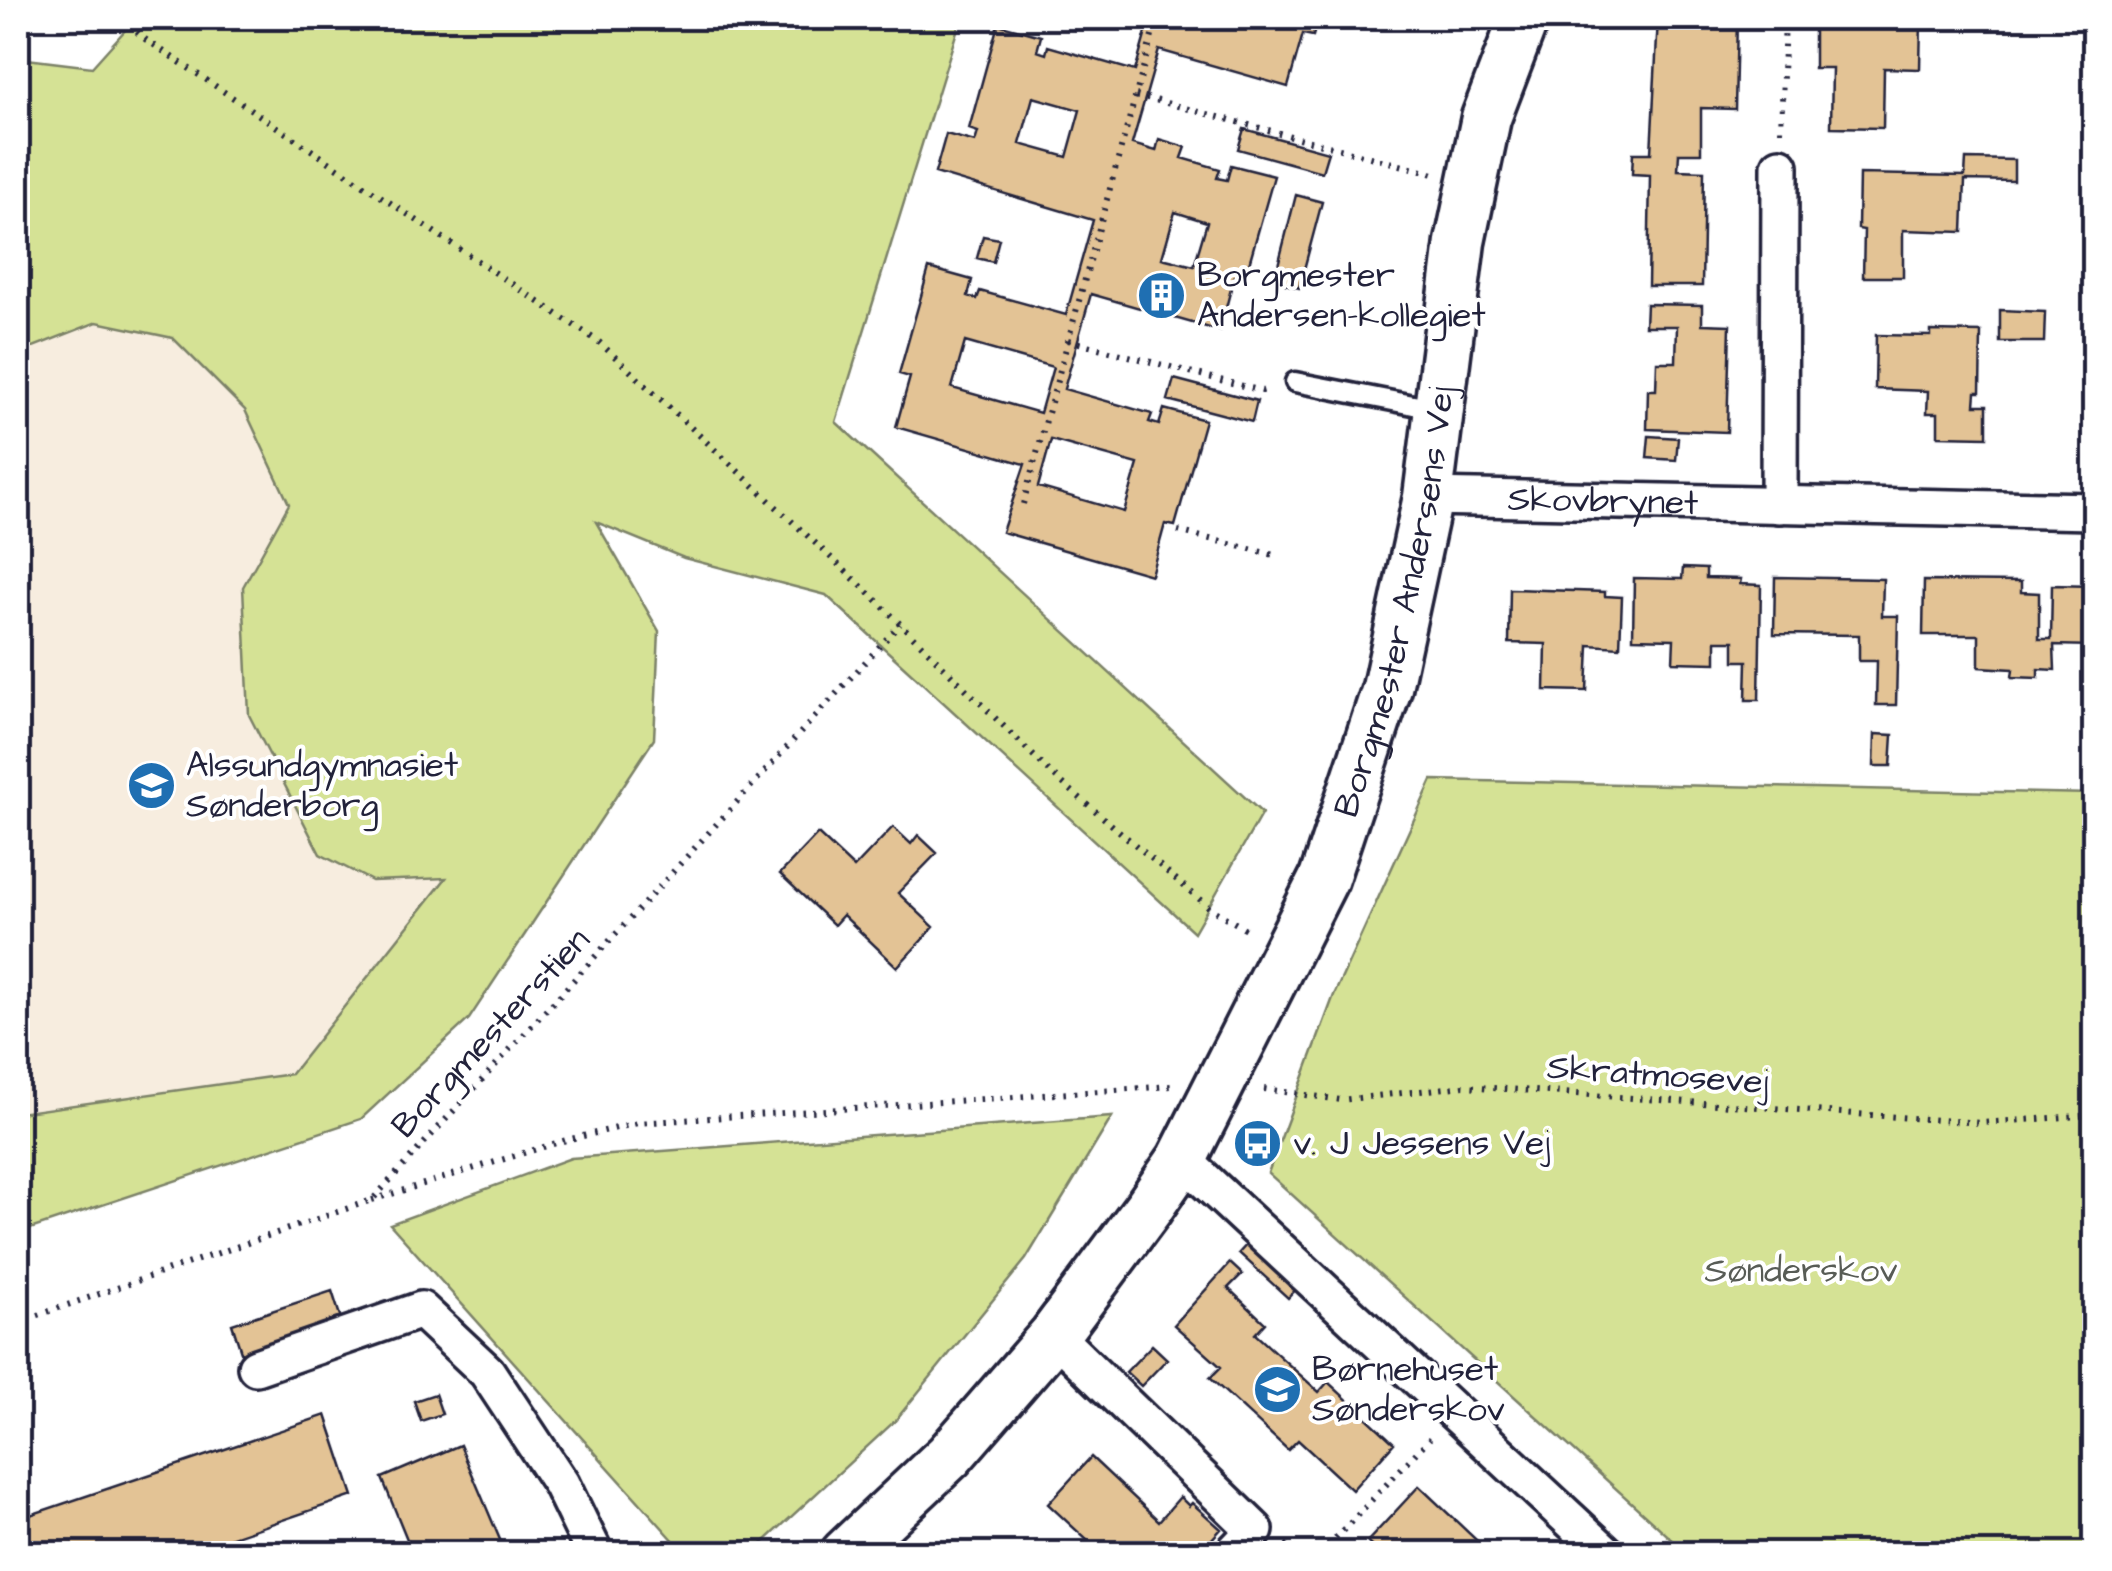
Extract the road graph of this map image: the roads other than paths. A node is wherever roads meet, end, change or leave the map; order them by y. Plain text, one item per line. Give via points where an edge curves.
1 (1524, 18) edge
2 (1780, 166) road end
3 (1295, 382) road end
4 (1439, 410) junction
5 (1428, 497) junction
6 (1779, 505) junction
7 (2094, 511) edge
8 (1182, 1159) junction
9 (1054, 1335) junction
10 (256, 1368) dead end
11 (595, 1554) edge
12 (845, 1554) edge
13 (1232, 1554) edge
14 (1607, 1554) edge

1 - 4 street, Borgmester Andersens Vej via 1486,118 1460,242
2 - 6 street
3 - 4 lane
4 - 5 street, Borgmester Andersens Vej
5 - 6 street, Skovbrynet
5 - 8 street, Borgmester Andersens Vej via 1386,688 1324,878
6 - 7 street, Skovbrynet
8 - 9 street, Borgmester Andersens Vej
8 - 14 street
9 - 12 street, Borgmester Andersens Vej via 949,1456
9 - 13 street via 1254,1530
10 - 11 street via 421,1310 487,1372 560,1484

